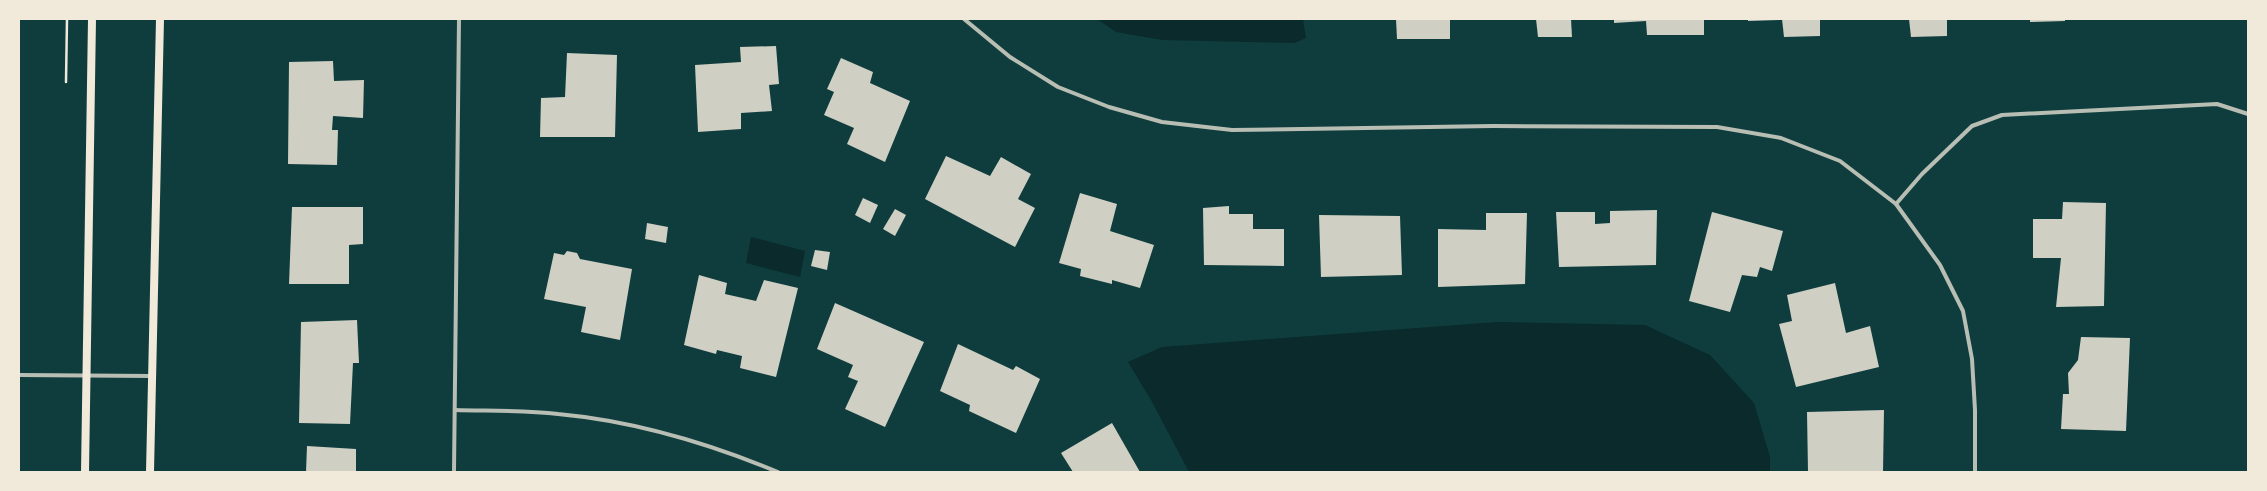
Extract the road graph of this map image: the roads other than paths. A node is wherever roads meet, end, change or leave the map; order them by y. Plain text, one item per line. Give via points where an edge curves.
1 (92, 19) edge
2 (160, 19) edge
3 (459, 19) edge
4 (964, 19) edge
5 (2248, 114) edge
6 (1896, 204) junction
7 (19, 375) edge
8 (87, 376) junction
9 (151, 376) junction
10 (455, 410) junction
11 (85, 472) edge
12 (150, 472) edge
13 (454, 472) edge
14 (778, 472) edge
15 (1975, 472) edge

1 - 8 main road
2 - 9 main road
3 - 10 street
4 - 6 street via 1010,57 1058,87 1109,107 1162,122 1232,130 1493,126 1717,127 1780,138 1840,161
5 - 6 street via 2217,104 2002,115 1972,126 1922,174
6 - 15 street via 1940,265 1963,311 1972,359
7 - 8 street
8 - 9 street
8 - 11 main road
9 - 12 main road
10 - 13 street
10 - 14 street via 558,414 653,429 738,455

